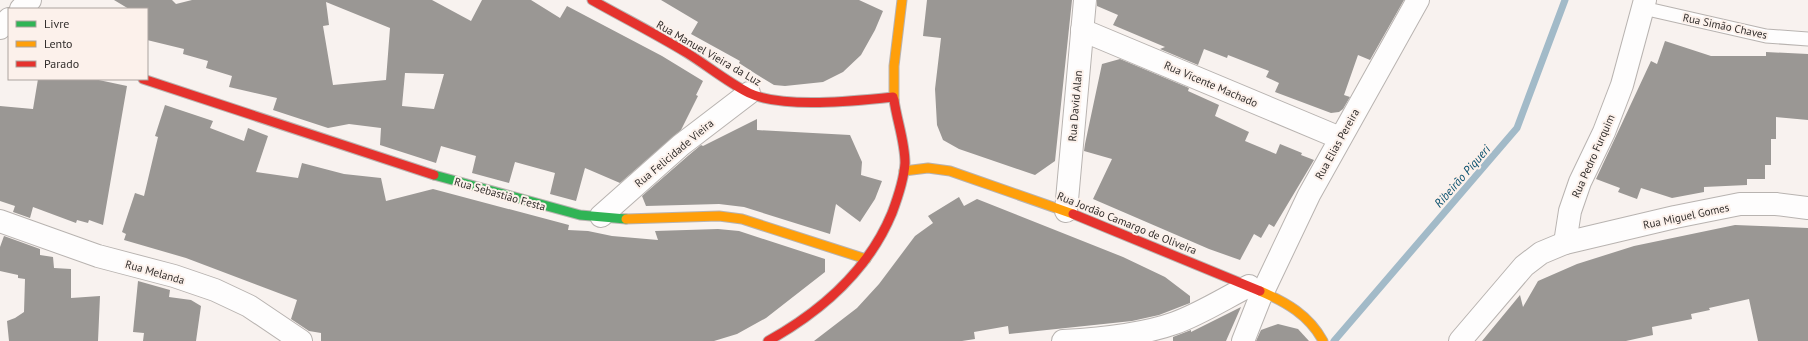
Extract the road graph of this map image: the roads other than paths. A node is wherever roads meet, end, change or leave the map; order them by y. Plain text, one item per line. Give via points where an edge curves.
1 (30, 0) edge
2 (592, 0) edge
3 (902, 0) edge
4 (1085, 0) edge
5 (1418, 0) edge
6 (1644, 4) edge
7 (21, 8) edge
8 (8, 21) edge
9 (0, 28) edge
10 (1082, 30) junction
11 (1808, 39) edge
12 (146, 80) edge
13 (749, 93) junction
14 (893, 97) junction
15 (1340, 138) junction
16 (904, 171) junction
17 (1808, 208) edge
18 (1066, 211) junction
19 (601, 216) junction
20 (0, 221) edge
21 (1564, 243) junction
22 (866, 259) junction
23 (1256, 289) junction
24 (1321, 339) edge
25 (301, 341) edge
26 (768, 341) edge
27 (1063, 341) edge
28 (1243, 341) edge
29 (1460, 341) edge

1 - 7 street
2 - 13 street, Rua Manuel Vieira da Luz via 688,54
3 - 14 street via 894,57
4 - 10 street, Rua David Alan
5 - 15 street, Rua Elias Pereira
6 - 11 lane, Rua Simão Chaves via 1766,36
6 - 21 street, Rua Pedro Furquim via 1622,85 1604,132 1580,182 1570,211
8 - 9 street
10 - 15 street, Rua Vicente Machado
10 - 18 street, Rua David Alan
12 - 19 street, Rua Sebastião Festa via 414,170 580,215
13 - 14 street, Rua Manuel Vieira da Luz via 790,101 848,102
13 - 19 street, Rua Felicidade Vieira via 681,145
14 - 16 street via 902,136
15 - 23 street, Rua Elias Pereira
16 - 18 street, Rua Jordão Camargo de Oliveira via 928,168 950,171
16 - 22 street via 882,233
17 - 21 street, Rua Miguel Gomes via 1776,204 1740,204
18 - 23 street, Rua Jordão Camargo de Oliveira
19 - 22 street, Rua Sebastião Festa via 624,219 719,216 742,219
20 - 25 street, Rua Melanda via 98,256 174,276 215,290 250,306
21 - 29 street via 1541,253 1524,266
22 - 26 street via 848,283 830,300 801,322
23 - 24 street, Rua Jordão Camargo de Oliveira via 1283,301 1302,316
23 - 27 street via 1174,324 1141,332
23 - 28 street, Rua Elias Pereira

